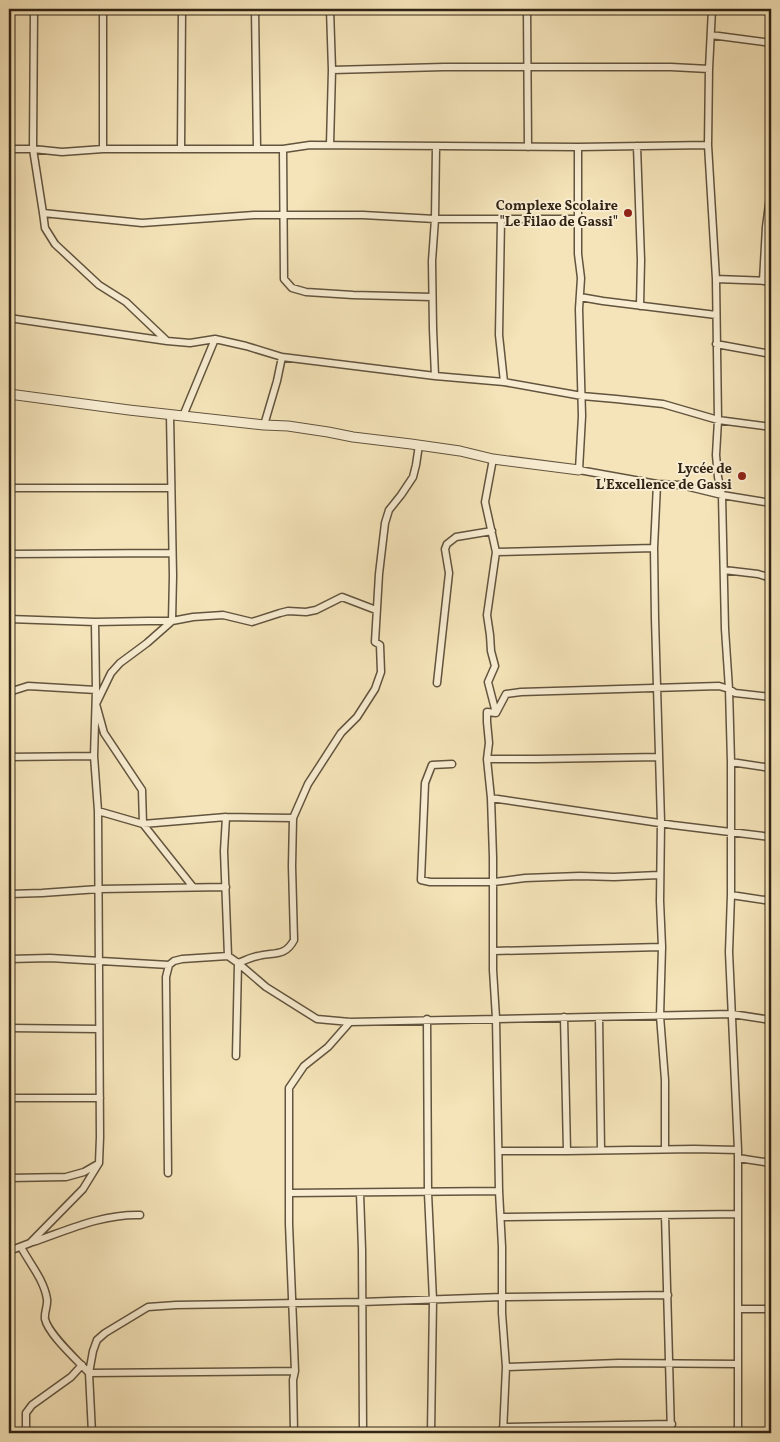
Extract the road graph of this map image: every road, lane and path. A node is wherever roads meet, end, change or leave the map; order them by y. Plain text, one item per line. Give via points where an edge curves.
1 (34, 9) edge
2 (103, 9) edge
3 (182, 9) edge
4 (255, 9) edge
5 (330, 9) edge
6 (527, 9) edge
7 (712, 9) edge
8 (710, 35) junction
9 (771, 43) edge
10 (527, 67) junction
11 (709, 69) junction
12 (332, 70) junction
13 (330, 145) junction
14 (708, 145) junction
15 (436, 146) junction
16 (637, 146) junction
17 (528, 147) junction
18 (578, 147) junction
19 (9, 149) edge
20 (33, 149) junction
21 (104, 149) junction
22 (181, 149) junction
23 (257, 149) junction
24 (283, 149) junction
25 (771, 188) edge
26 (43, 212) junction
27 (284, 215) junction
28 (435, 219) junction
29 (501, 219) junction
30 (578, 219) junction
31 (716, 279) junction
32 (763, 281) junction
33 (771, 282) edge
34 (432, 297) junction
35 (580, 297) junction
36 (640, 306) junction
37 (716, 315) junction
38 (9, 318) edge
39 (215, 339) junction
40 (167, 340) junction
41 (716, 344) junction
42 (771, 354) edge
43 (282, 357) junction
44 (435, 376) junction
45 (504, 382) junction
46 (9, 394) edge
47 (582, 396) junction
48 (170, 415) junction
49 (183, 416) junction
50 (718, 420) junction
51 (264, 425) junction
52 (771, 427) edge
53 (419, 445) junction
54 (493, 459) junction
55 (579, 470) junction
56 (657, 484) junction
57 (9, 488) edge
58 (171, 488) junction
59 (722, 495) junction
60 (771, 503) edge
61 (492, 532) junction
62 (654, 548) junction
63 (496, 552) junction
64 (172, 553) junction
65 (9, 554) edge
66 (724, 570) junction
67 (771, 578) edge
68 (376, 610) junction
69 (9, 618) edge
70 (172, 621) junction
71 (95, 622) junction
72 (437, 683) dead end
73 (657, 688) junction
74 (729, 689) junction
75 (96, 690) junction
76 (9, 692) edge
77 (771, 697) edge
78 (96, 704) junction
79 (496, 713) junction
80 (94, 756) junction
81 (659, 757) junction
82 (9, 758) edge
83 (487, 759) junction
84 (731, 762) junction
85 (452, 764) dead end
86 (771, 768) edge
87 (491, 798) junction
88 (98, 811) junction
89 (226, 817) junction
90 (293, 818) junction
91 (661, 822) junction
92 (143, 824) junction
93 (730, 831) junction
94 (771, 837) edge
95 (660, 875) junction
96 (494, 882) junction
97 (193, 887) junction
98 (226, 887) junction
99 (98, 888) junction
100 (9, 894) edge
101 (731, 895) junction
102 (771, 901) edge
103 (662, 947) junction
104 (494, 951) junction
105 (228, 956) junction
106 (9, 959) edge
107 (99, 961) junction
108 (238, 963) junction
109 (169, 965) junction
110 (732, 1014) junction
111 (660, 1016) junction
112 (599, 1017) junction
113 (496, 1018) junction
114 (564, 1018) junction
115 (427, 1020) junction
116 (771, 1020) edge
117 (350, 1022) junction
118 (9, 1028) edge
119 (99, 1029) junction
120 (236, 1056) dead end
121 (9, 1098) edge
122 (100, 1098) junction
123 (665, 1149) junction
124 (601, 1150) junction
125 (738, 1150) junction
126 (499, 1151) junction
127 (567, 1151) junction
128 (738, 1158) junction
129 (99, 1163) junction
130 (771, 1163) edge
131 (168, 1173) dead end
132 (9, 1178) edge
133 (499, 1191) junction
134 (289, 1193) junction
135 (360, 1193) junction
136 (428, 1193) junction
137 (738, 1214) junction
138 (140, 1215) dead end
139 (666, 1215) junction
140 (501, 1217) junction
141 (30, 1244) junction
142 (21, 1247) junction
143 (9, 1251) edge
144 (668, 1296) junction
145 (502, 1297) junction
146 (433, 1300) junction
147 (292, 1302) junction
148 (361, 1302) junction
149 (738, 1309) junction
150 (771, 1309) edge
151 (670, 1364) junction
152 (738, 1364) junction
153 (82, 1365) junction
154 (506, 1367) junction
155 (295, 1371) junction
156 (89, 1373) junction
157 (672, 1424) junction
158 (503, 1430) edge
159 (26, 1433) edge
160 (92, 1433) edge
161 (294, 1433) edge
162 (363, 1433) edge
163 (431, 1433) edge
164 (672, 1433) edge
165 (738, 1433) edge
166 (751, 1433) edge

1 - 20 street
2 - 21 street
3 - 22 street
4 - 23 street
5 - 12 street
6 - 10 street
7 - 8 street
8 - 9 street
8 - 11 street
10 - 11 street
10 - 12 street
10 - 17 street
11 - 14 street
12 - 13 street
13 - 15 street
13 - 24 street
14 - 16 street
14 - 31 street
15 - 17 street
15 - 28 street
16 - 18 street
16 - 36 street
17 - 18 street
18 - 30 street
19 - 20 street
20 - 21 street via 62,152
20 - 26 street
21 - 22 street
22 - 23 street
23 - 24 street
24 - 27 street
25 - 32 street
26 - 27 street via 142,223
26 - 40 street via 45,228 54,244
27 - 28 street
27 - 34 street via 284,278 292,288 306,292
28 - 29 street
28 - 34 street
29 - 30 street
29 - 45 street via 499,335
30 - 35 street
31 - 32 street
31 - 37 street
32 - 33 street
34 - 44 street
35 - 36 street
35 - 47 street
36 - 37 street
37 - 41 street
38 - 40 street
39 - 40 street via 190,343
39 - 43 street
39 - 49 street
41 - 42 street
41 - 50 street
43 - 44 street
43 - 51 street
44 - 45 street
45 - 47 street
46 - 48 street
47 - 50 street via 663,404
47 - 55 street
48 - 49 street
48 - 58 street
49 - 51 street
50 - 52 street
50 - 59 street via 716,455
51 - 53 street
53 - 54 street
53 - 68 street via 413,476 389,510 378,574
54 - 55 street
54 - 61 street via 485,502
55 - 56 street
56 - 59 street via 681,485
56 - 62 street
57 - 58 street
58 - 64 street
59 - 60 street
59 - 66 street
61 - 63 street
61 - 72 street via 456,536 445,549 449,573
62 - 63 street
62 - 73 street
63 - 79 street via 487,615 496,666 488,682
64 - 65 street
64 - 70 street
66 - 67 street
66 - 74 street
68 - 70 street via 342,597 316,610 280,613 252,622 223,614
68 - 90 street via 375,642 380,645 382,666 375,689 357,717 341,732 308,784
69 - 71 street
70 - 71 street
70 - 78 street via 111,672
71 - 75 street
73 - 74 street via 718,686
73 - 79 street via 506,694
73 - 81 street
74 - 77 street via 735,693
74 - 84 street
75 - 76 street via 28,686
75 - 78 street
78 - 80 street
78 - 92 street via 104,733 142,790
79 - 83 street via 487,712
80 - 82 street
80 - 88 street
81 - 83 street
81 - 91 street
83 - 87 street
84 - 86 street
84 - 93 street
85 - 96 street via 432,765 425,783 420,880
87 - 91 street
87 - 96 street
88 - 92 street
88 - 99 street
89 - 90 street
89 - 92 street
89 - 98 street
90 - 108 street via 294,940 290,948
91 - 93 street
91 - 95 street
92 - 97 street
93 - 94 street
93 - 101 street
95 - 96 street via 573,876
95 - 103 street
96 - 104 street
97 - 98 street
97 - 99 street
98 - 105 street
99 - 100 street
99 - 107 street
101 - 102 street
101 - 110 street
103 - 104 street
103 - 111 street
104 - 113 street
105 - 108 street
105 - 109 street via 182,959
106 - 107 street
107 - 109 street
107 - 119 street
108 - 117 street via 266,987 317,1018
108 - 120 street
109 - 131 street via 166,977
110 - 111 street
110 - 116 street
110 - 125 street
111 - 112 street
111 - 123 street via 665,1080
112 - 114 street
112 - 124 street
113 - 114 street
113 - 115 street
113 - 126 street
114 - 127 street
115 - 117 street
115 - 136 street
117 - 134 street via 328,1047 304,1066 289,1088
118 - 119 street
119 - 122 street
121 - 122 street
122 - 129 street
123 - 124 street
123 - 125 street
124 - 127 street
125 - 128 street
126 - 127 street
126 - 133 street
128 - 130 street
128 - 137 street
129 - 132 street via 66,1177
129 - 141 street via 83,1189
133 - 136 street
133 - 140 street
134 - 135 street
134 - 147 street
135 - 136 street
135 - 148 street
136 - 146 street
137 - 139 street
137 - 149 street
138 - 141 street via 113,1216
139 - 140 street
139 - 144 street
140 - 145 street
141 - 142 street
142 - 143 street
142 - 153 street via 45,1291 45,1318 51,1331
144 - 145 street
144 - 151 street
145 - 146 street
145 - 154 street
146 - 148 street
146 - 163 street
147 - 148 street
147 - 155 street
147 - 156 street via 148,1307 97,1340
148 - 162 street
149 - 150 street
149 - 152 street
151 - 152 street
151 - 154 street
151 - 157 street
152 - 165 street
153 - 156 street
153 - 159 street via 32,1405 26,1413
154 - 158 street
155 - 156 street
155 - 161 street
156 - 160 street
157 - 158 street
157 - 164 street
165 - 166 street

